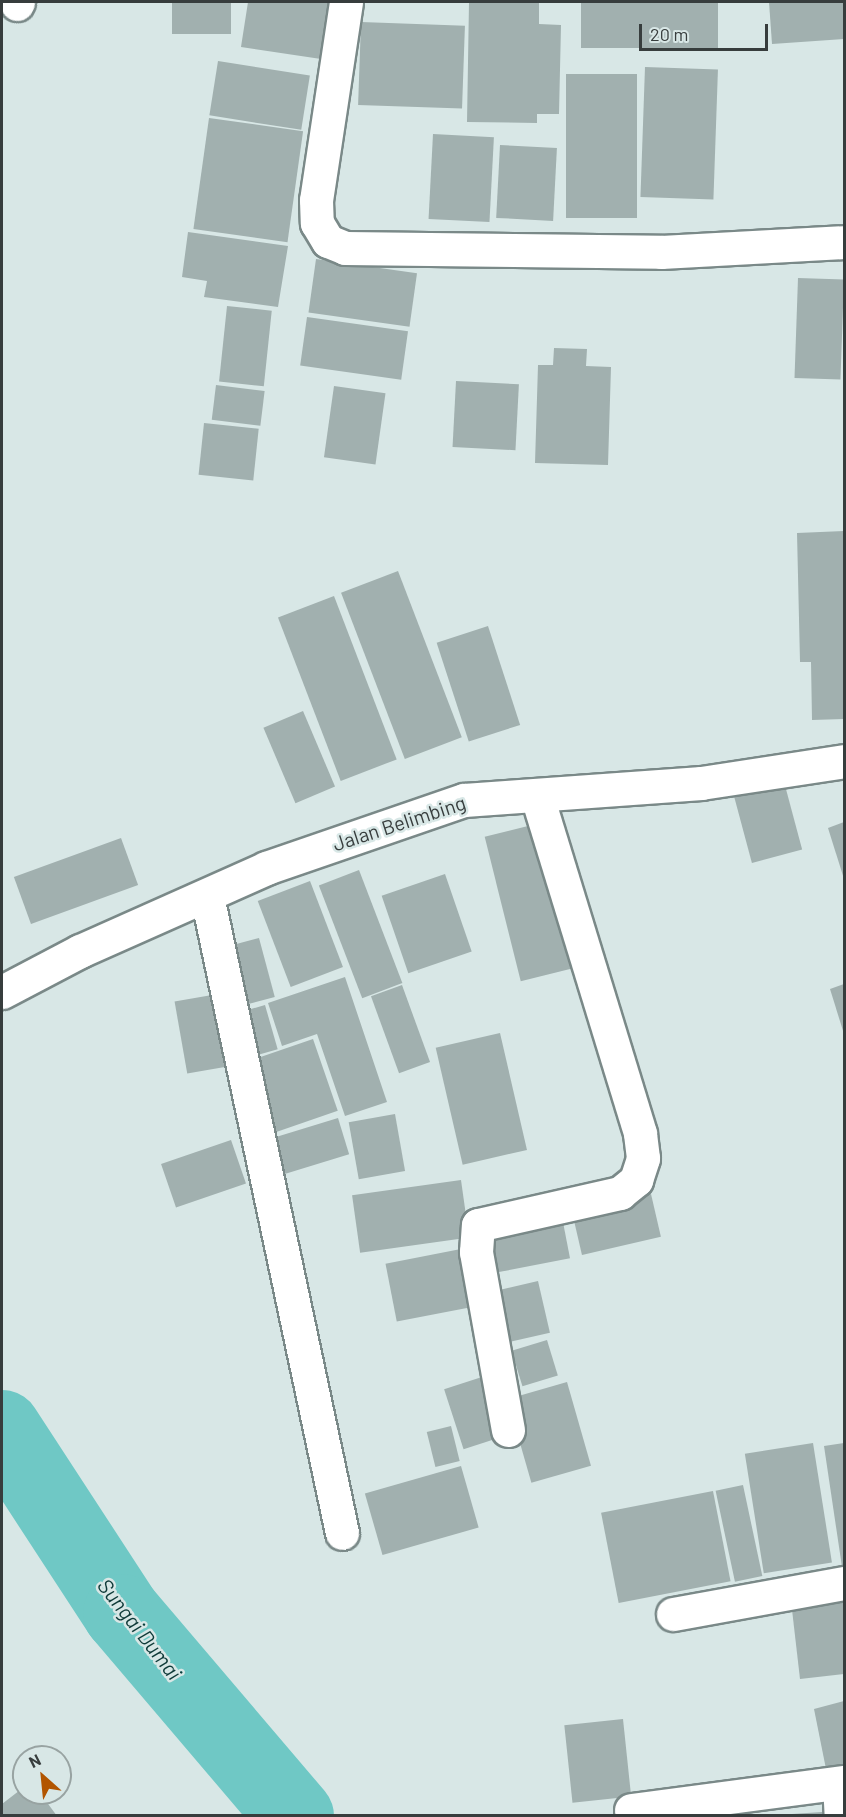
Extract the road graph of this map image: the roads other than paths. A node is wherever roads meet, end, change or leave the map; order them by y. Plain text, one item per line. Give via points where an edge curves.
1 (346, 2) edge
2 (844, 242) edge
3 (844, 762) edge
4 (537, 796) junction
5 (207, 896) junction
6 (2, 992) edge
7 (508, 1430) dead end
8 (342, 1533) dead end
9 (844, 1583) edge
10 (673, 1614) dead end
11 (842, 1782) edge
12 (631, 1810) dead end
13 (841, 1815) edge

1 - 2 street via 316,200 317,224 328,241 345,248 661,252
3 - 4 street, Jalan Belimbing via 701,783
4 - 5 street, Jalan Belimbing via 464,800 266,868
4 - 7 street via 640,1133 643,1158 636,1180 620,1193 478,1225 477,1262
5 - 6 street, Jalan Belimbing via 80,951
5 - 8 street
9 - 10 street
11 - 12 street
11 - 13 street

